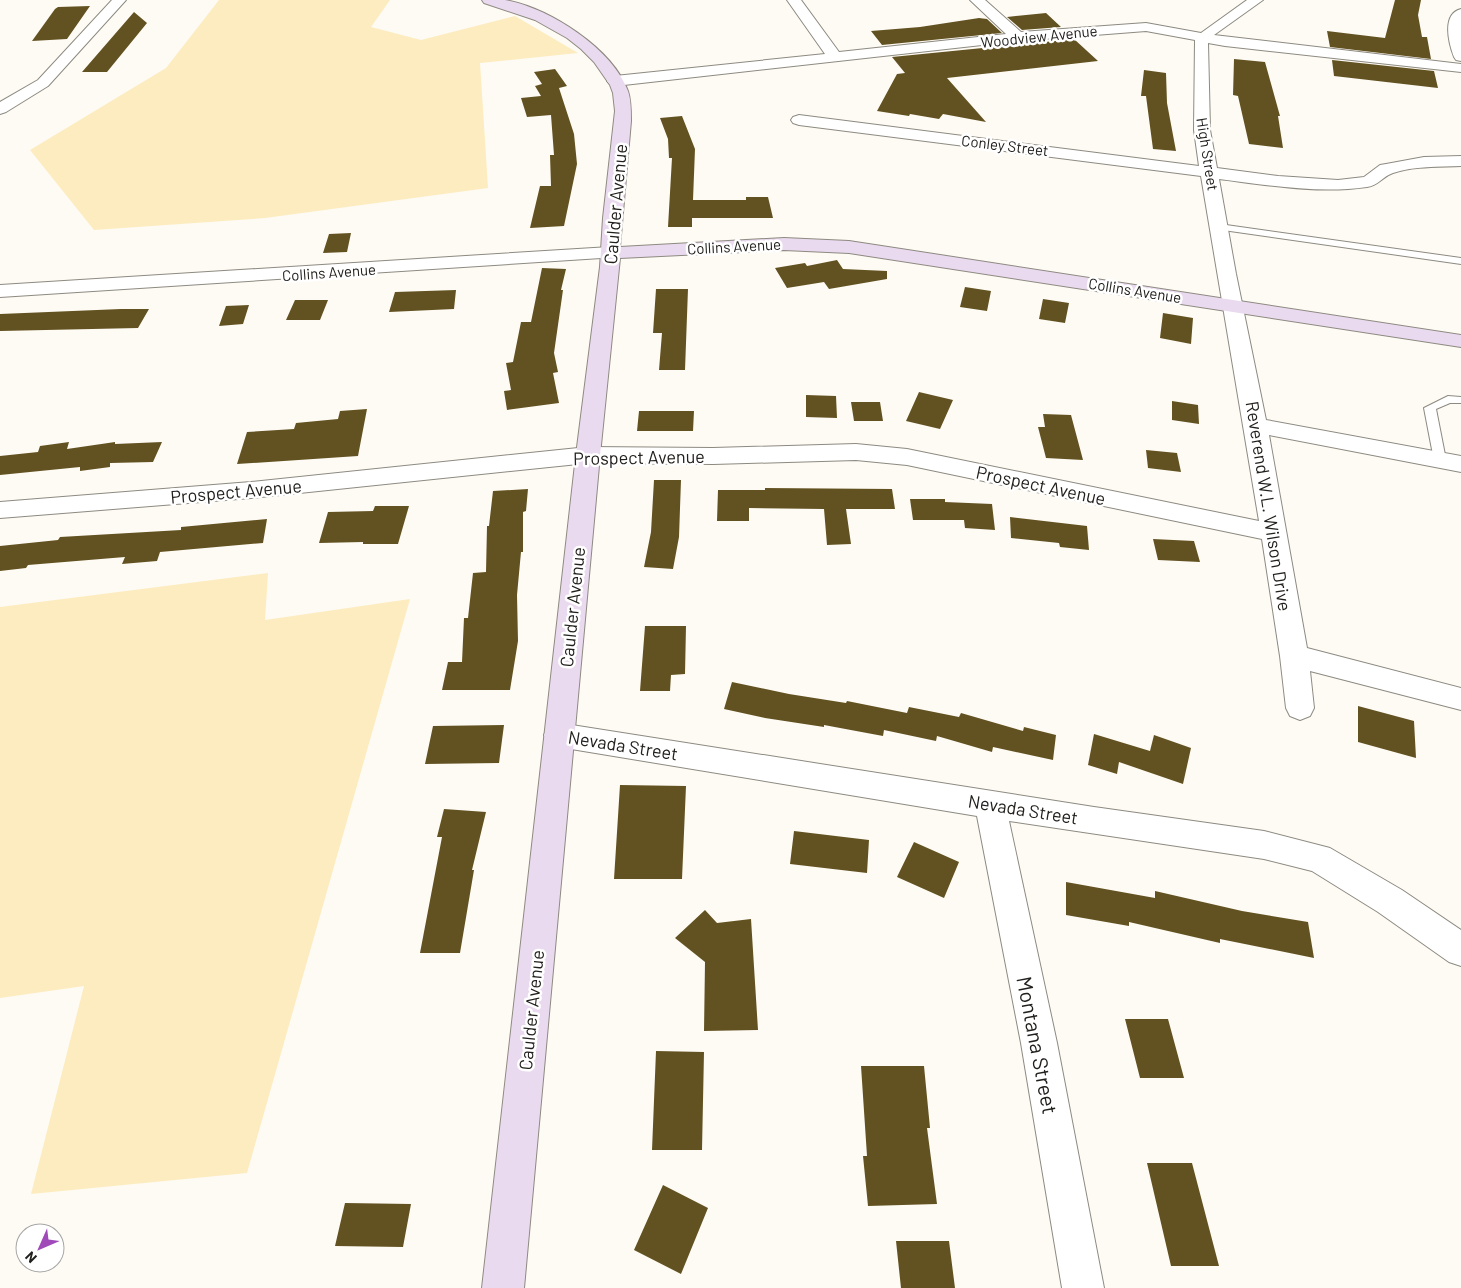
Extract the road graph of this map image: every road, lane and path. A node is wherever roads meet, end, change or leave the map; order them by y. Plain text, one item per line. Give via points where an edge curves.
1 (118, 0) edge
2 (488, 0) edge
3 (794, 0) edge
4 (977, 0) edge
5 (1256, 0) edge
6 (1461, 13) edge
7 (1018, 37) junction
8 (1203, 38) junction
9 (1461, 57) edge
10 (836, 58) junction
11 (1461, 68) edge
12 (615, 80) junction
13 (0, 109) edge
14 (799, 120) dead end
15 (1461, 161) edge
16 (1211, 171) junction
17 (1219, 227) junction
18 (610, 254) junction
19 (1461, 261) edge
20 (2, 294) edge
21 (1232, 305) junction
22 (1461, 341) edge
23 (1461, 400) edge
24 (1256, 425) junction
25 (588, 455) junction
26 (1450, 462) edge
27 (0, 510) edge
28 (1273, 533) junction
29 (1294, 656) junction
30 (1461, 699) edge
31 (1300, 708) dead end
32 (559, 735) junction
33 (990, 804) junction
34 (1461, 950) edge
35 (503, 1288) edge
36 (1083, 1288) edge

1 - 13 street via 43,83
2 - 12 street, Caulder Avenue via 531,13 563,29 596,55
3 - 10 street
4 - 7 street
5 - 8 street
6 - 9 street via 1454,32
7 - 8 street, Woodview Avenue via 1146,27
7 - 10 street, Woodview Avenue
8 - 11 street, Woodview Avenue
8 - 16 street, High Street via 1200,49 1202,130
10 - 12 street, Woodview Avenue
12 - 18 street, Caulder Avenue via 623,117
14 - 16 street, Conley Street
15 - 16 street, Conley Street via 1424,162 1386,169 1369,182 1338,185 1278,181
16 - 17 street, High Street
17 - 19 lane
17 - 21 street, High Street
18 - 20 street, Collins Avenue
18 - 21 street, Collins Avenue via 760,244 841,246
18 - 25 street, Caulder Avenue
21 - 22 street, Collins Avenue
21 - 24 street, Reverend W.L. Wilson Drive
23 - 26 lane via 1448,399 1430,408
24 - 26 street
24 - 28 street, Reverend W.L. Wilson Drive
25 - 27 street, Prospect Avenue via 251,490
25 - 28 street, Prospect Avenue via 882,454
25 - 32 street, Caulder Avenue
28 - 29 street, Reverend W.L. Wilson Drive
29 - 30 street
29 - 31 street, Reverend W.L. Wilson Drive
32 - 33 street, Nevada Street
32 - 35 street, Caulder Avenue
33 - 34 street, Nevada Street via 1264,845 1319,858 1390,901
33 - 36 street, Montana Street via 1039,1044

